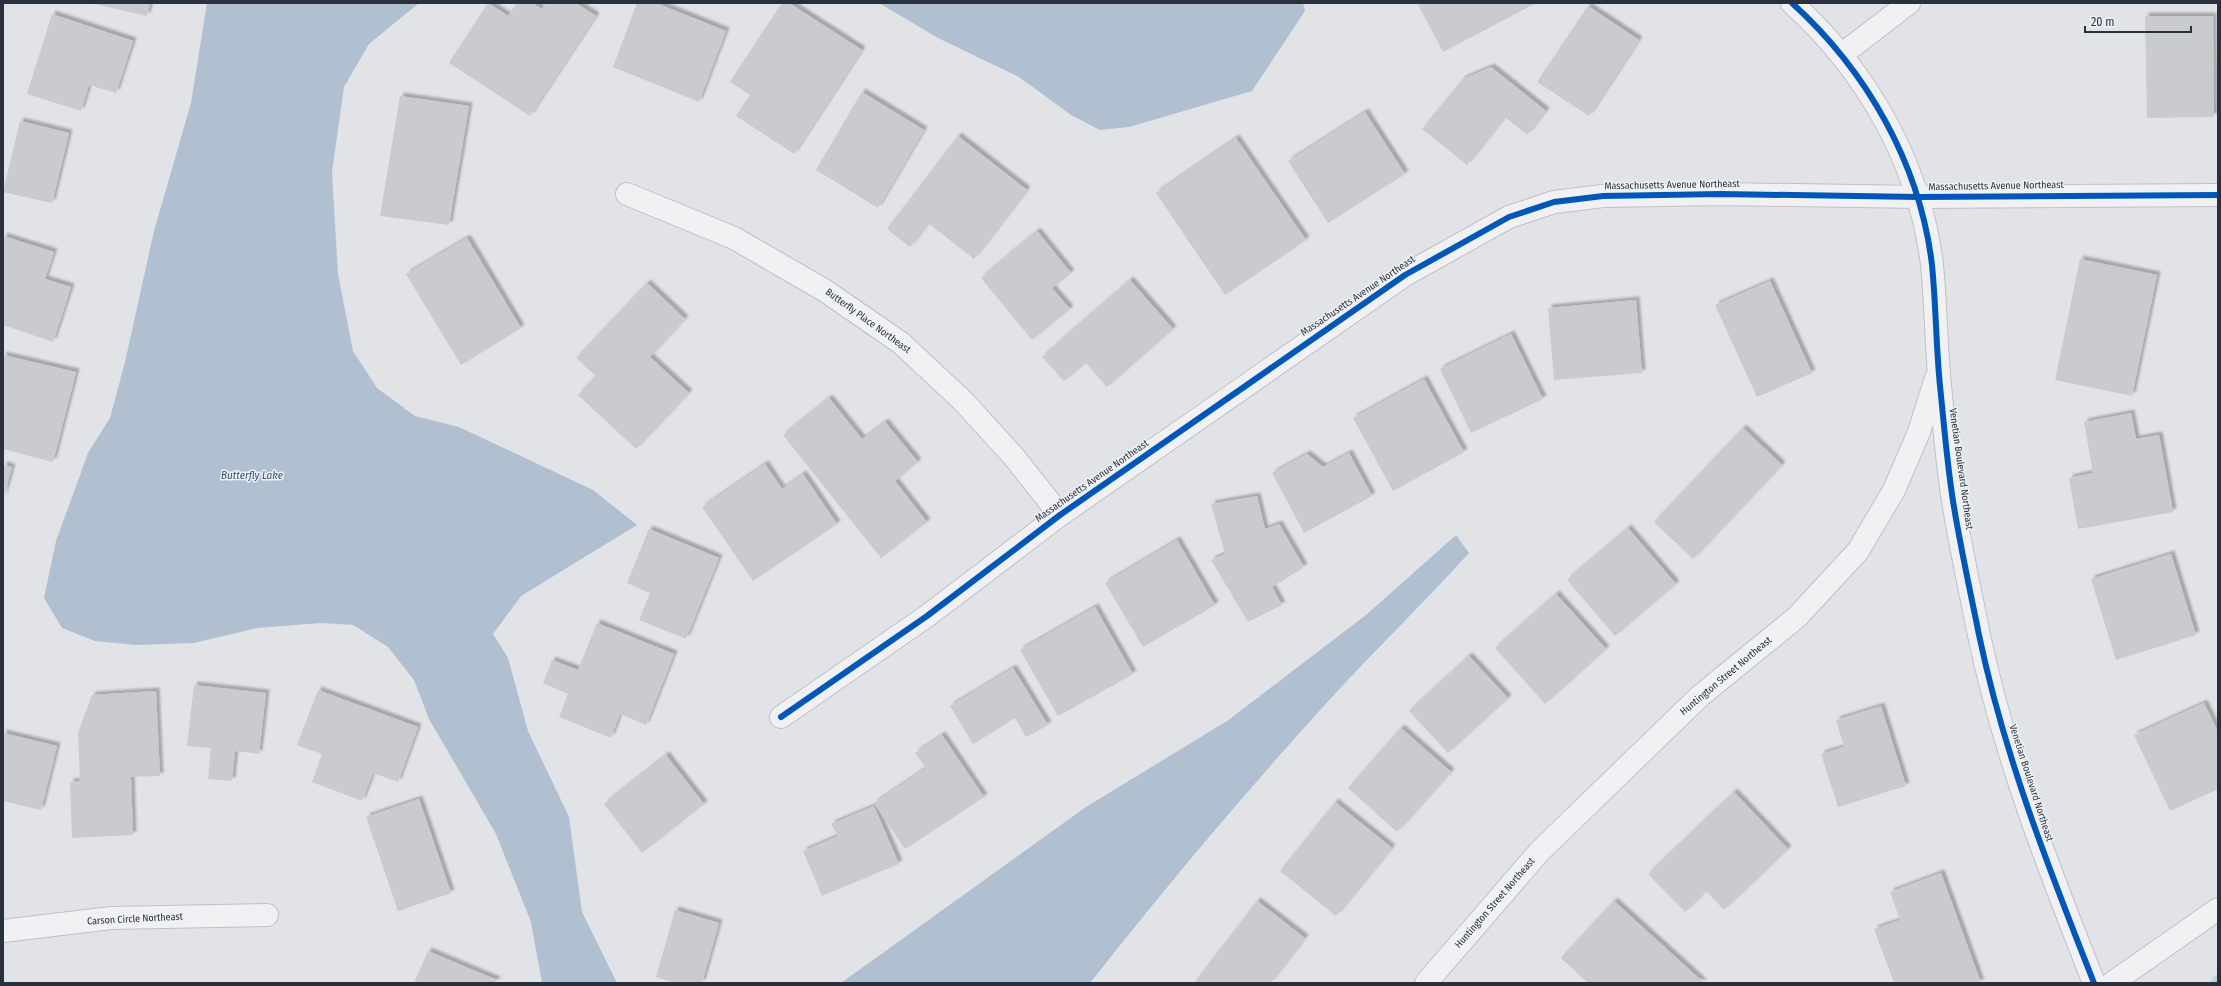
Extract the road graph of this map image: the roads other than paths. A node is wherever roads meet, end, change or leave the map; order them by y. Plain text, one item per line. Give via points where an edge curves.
1 (1792, 3) edge
2 (1909, 3) edge
3 (1841, 55) junction
4 (627, 194) dead end
5 (2218, 195) edge
6 (1919, 197) junction
7 (1938, 369) junction
8 (1060, 515) junction
9 (781, 717) dead end
10 (2218, 909) edge
11 (267, 915) dead end
12 (3, 931) edge
13 (1426, 983) edge
14 (2094, 983) edge
15 (2112, 983) edge

1 - 3 street, Venetian Boulevard Northeast
2 - 3 street
3 - 6 street, Venetian Boulevard Northeast via 1873,101 1898,145
4 - 8 street, Butterfly Place Northeast via 734,238 824,290 901,343 964,402 1014,457
5 - 6 street, Massachusetts Avenue Northeast
6 - 7 street, Venetian Boulevard Northeast via 1932,265
6 - 8 street, Massachusetts Avenue Northeast via 1721,194 1603,196 1554,202 1509,218 1405,275
7 - 13 street, Huntington Street Northeast via 1916,439 1894,490 1858,551 1797,617 1700,696 1539,852
7 - 14 street, Venetian Boulevard Northeast via 1953,499 1980,637 2006,744 2051,875
8 - 9 street, Massachusetts Avenue Northeast via 928,616
10 - 15 street
11 - 12 street, Carson Circle Northeast via 112,918

